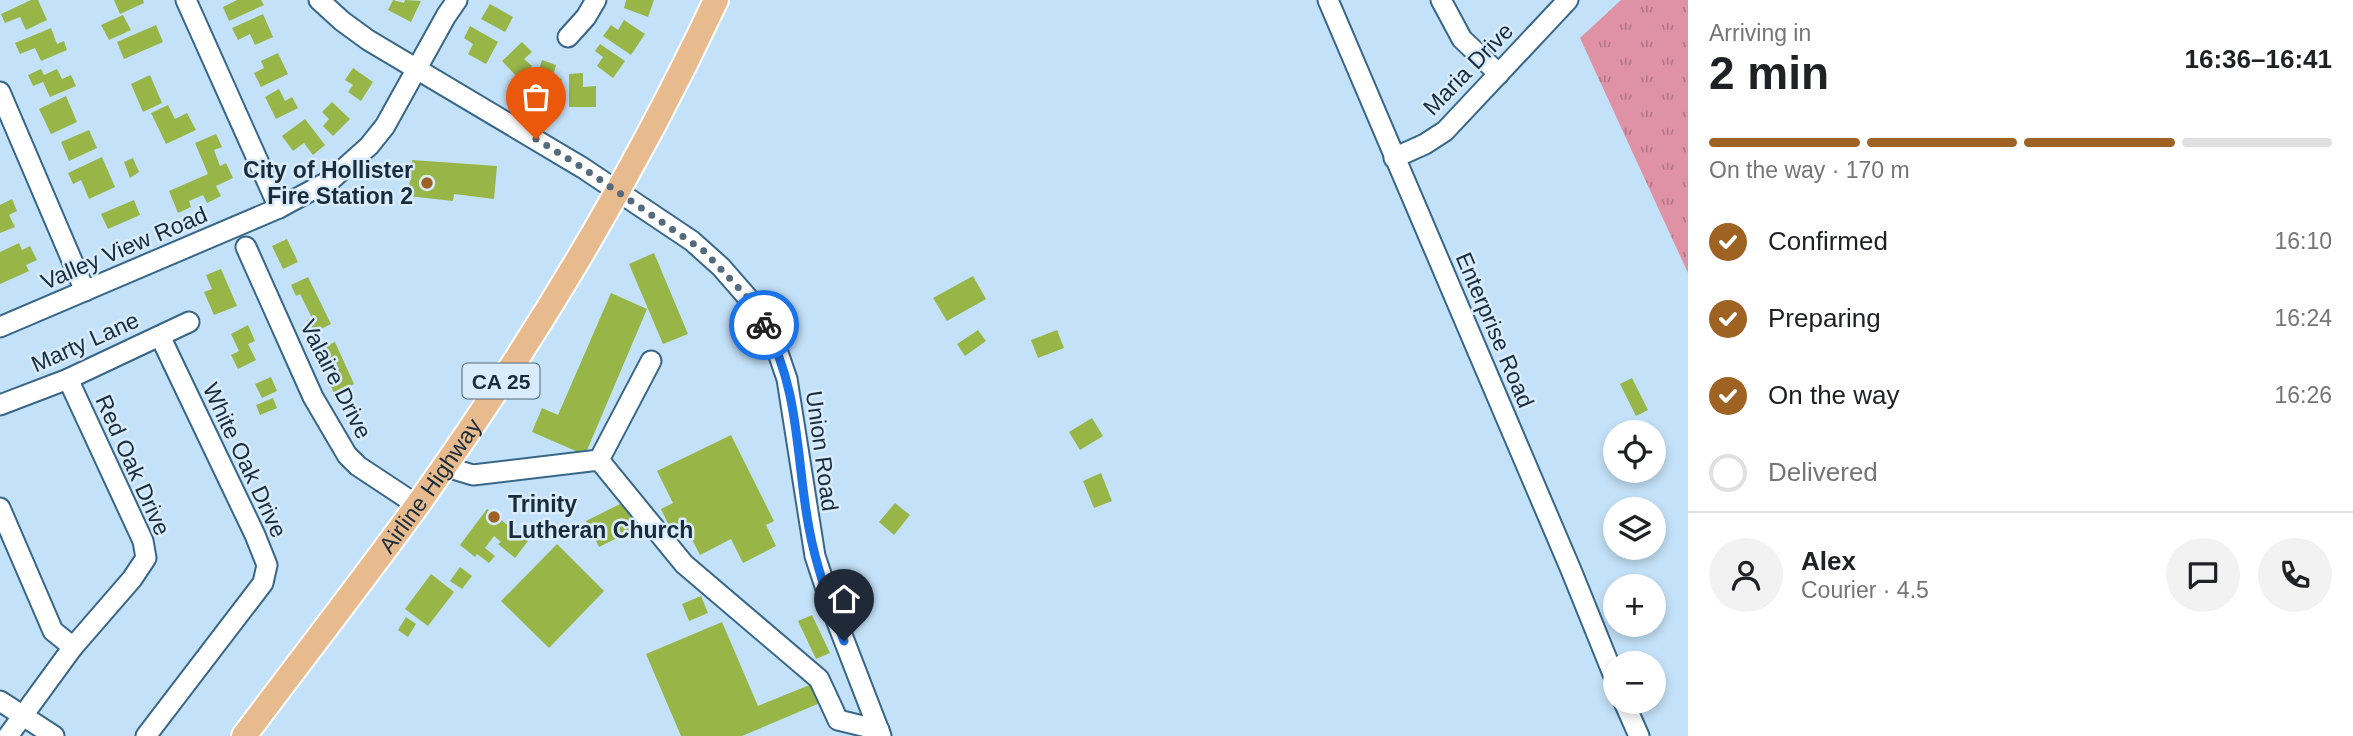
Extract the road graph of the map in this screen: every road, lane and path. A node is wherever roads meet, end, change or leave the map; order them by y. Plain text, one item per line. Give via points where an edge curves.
1 (186, 0) edge
2 (319, 0) edge
3 (457, 0) edge
4 (596, 0) edge
5 (716, 0) edge
6 (1328, 0) edge
7 (1441, 0) edge
8 (1567, 0) edge
9 (568, 37) dead end
10 (417, 68) junction
11 (1499, 74) junction
12 (0, 92) edge
13 (1394, 158) junction
14 (617, 191) junction
15 (279, 208) junction
16 (246, 247) dead end
17 (85, 291) junction
18 (189, 322) dead end
19 (0, 327) edge
20 (160, 336) junction
21 (652, 361) dead end
22 (68, 379) junction
23 (0, 405) edge
24 (599, 460) junction
25 (443, 466) junction
26 (417, 505) junction
27 (0, 508) edge
28 (73, 647) junction
29 (1604, 651) edge
30 (0, 701) edge
31 (23, 714) junction
32 (1629, 714) edge
33 (880, 733) edge
34 (8, 736) edge
35 (54, 736) edge
36 (146, 736) edge
37 (244, 736) edge
38 (1639, 736) edge

1 - 15 street
2 - 10 street, Union Road via 368,40
3 - 10 street, Valley View Road
4 - 9 street
5 - 14 main road, Airline Highway / CA 25
6 - 13 street, Enterprise Road
7 - 11 street via 1462,39
8 - 11 street, Maria Drive
10 - 14 street, Union Road
10 - 15 street, Valley View Road via 369,146 331,180
11 - 13 street, Maria Drive via 1445,131
12 - 17 street
13 - 29 street, Enterprise Road
14 - 25 main road, Airline Highway / CA 25 via 520,352
14 - 33 street, Union Road via 692,241 721,267 748,298 776,347 792,401 815,556
15 - 17 street, Valley View Road
16 - 26 street, Valaire Drive via 313,397 347,455
17 - 19 street, Valley View Road
18 - 20 street, Marty Lane
20 - 22 street, Marty Lane
20 - 36 street, White Oak Drive via 267,565 263,583
21 - 24 street
22 - 23 street, Marty Lane
22 - 28 street, Red Oak Drive via 143,541 146,558
24 - 25 street via 473,475
24 - 33 street via 684,564 819,678 838,720
25 - 26 main road, Airline Highway / CA 25
26 - 37 main road, Airline Highway / CA 25
27 - 28 street via 53,631
28 - 31 street, Red Oak Drive
30 - 31 street
31 - 34 street, Red Oak Drive
31 - 35 street
32 - 38 street

